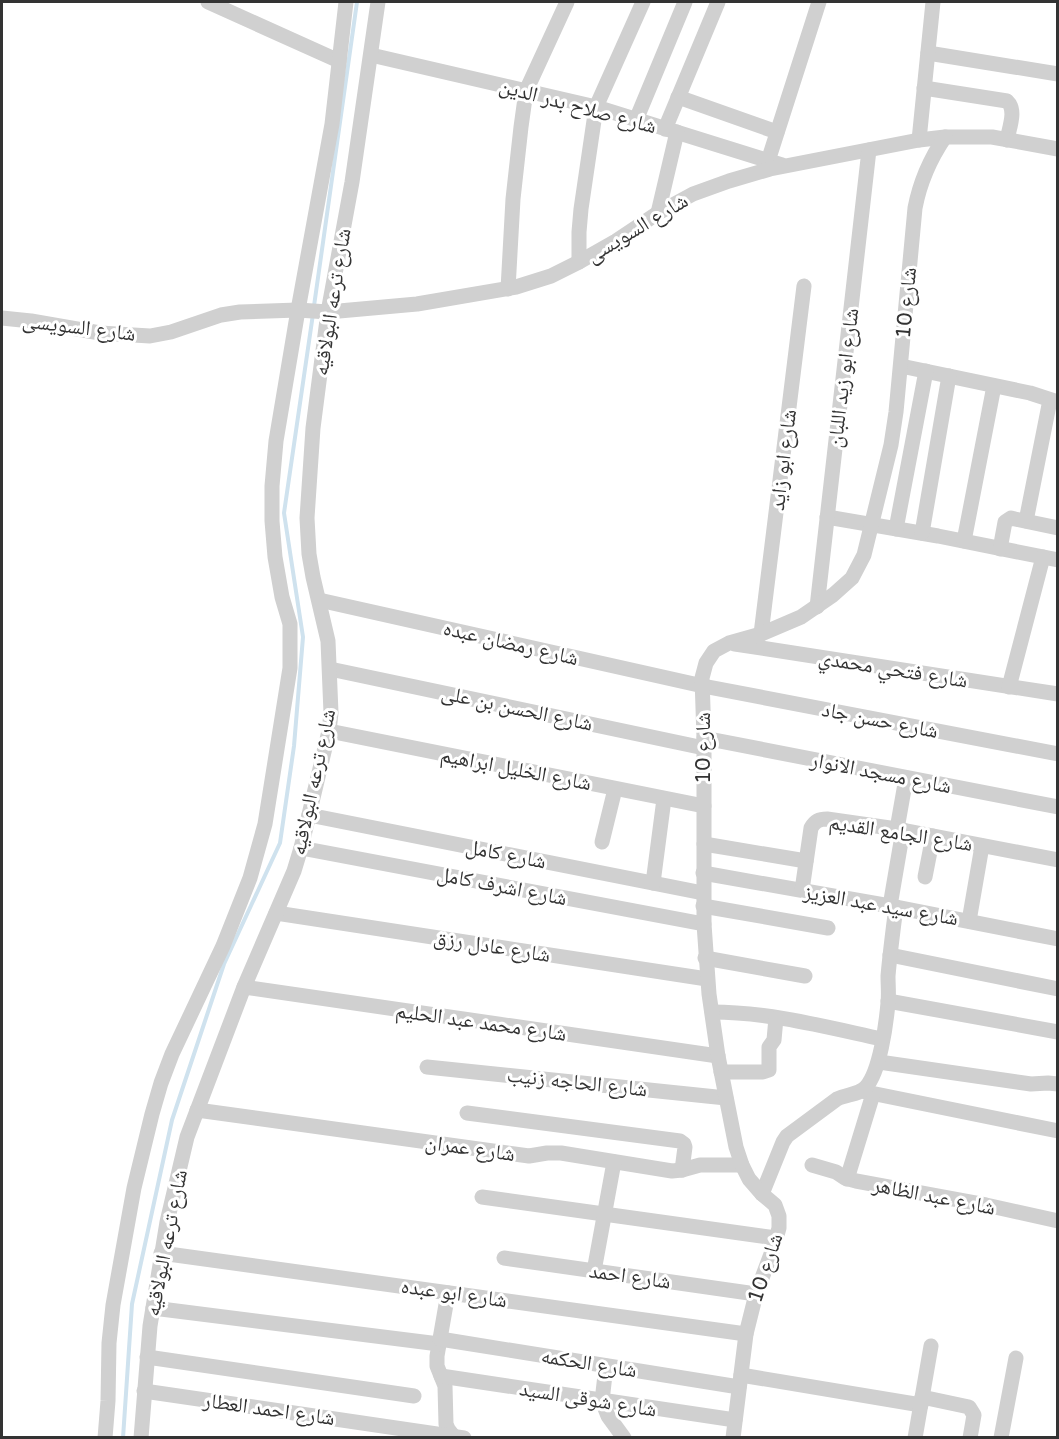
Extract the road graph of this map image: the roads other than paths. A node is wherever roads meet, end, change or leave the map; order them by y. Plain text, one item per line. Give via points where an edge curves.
1 (208, 2) edge
2 (346, 2) edge
3 (378, 2) edge
4 (567, 2) edge
5 (643, 2) edge
6 (685, 2) edge
7 (718, 2) edge
8 (819, 2) edge
9 (933, 2) edge
10 (928, 53) junction
11 (371, 55) junction
12 (339, 61) junction
13 (1058, 74) edge
14 (924, 88) junction
15 (526, 91) junction
16 (678, 97) junction
17 (596, 107) junction
18 (636, 120) junction
19 (671, 131) junction
20 (777, 132) junction
21 (945, 137) junction
22 (920, 140) junction
23 (1006, 140) junction
24 (1058, 149) edge
25 (869, 150) junction
26 (776, 163) junction
27 (658, 213) junction
28 (579, 262) junction
29 (804, 286) dead end
30 (508, 289) junction
31 (300, 310) junction
32 (326, 312) junction
33 (2, 318) edge
34 (901, 366) junction
35 (926, 371) junction
36 (949, 376) junction
37 (994, 386) junction
38 (1054, 401) edge
39 (827, 517) junction
40 (1026, 521) junction
41 (872, 525) junction
42 (1058, 528) edge
43 (896, 529) junction
44 (922, 533) junction
45 (964, 542) junction
46 (1000, 549) junction
47 (1050, 559) edge
48 (319, 600) junction
49 (817, 607) junction
50 (761, 634) junction
51 (729, 643) junction
52 (330, 669) junction
53 (703, 686) junction
54 (1009, 687) junction
55 (1058, 694) edge
56 (328, 731) junction
57 (704, 743) junction
58 (1058, 754) edge
59 (906, 778) junction
60 (615, 789) junction
61 (664, 799) junction
62 (704, 806) junction
63 (1058, 807) edge
64 (309, 815) junction
65 (900, 830) junction
66 (933, 836) junction
67 (602, 842) dead end
68 (704, 844) junction
69 (982, 846) junction
70 (301, 848) junction
71 (1058, 860) edge
72 (806, 861) junction
73 (703, 873) junction
74 (925, 877) dead end
75 (653, 883) junction
76 (802, 890) junction
77 (703, 899) junction
78 (893, 907) junction
79 (276, 913) junction
80 (969, 921) junction
81 (704, 924) junction
82 (828, 928) dead end
83 (1058, 939) edge
84 (890, 955) junction
85 (705, 958) junction
86 (805, 976) dead end
87 (707, 979) junction
88 (244, 987) junction
89 (1058, 989) edge
90 (888, 1001) junction
91 (712, 1012) junction
92 (777, 1018) junction
93 (1058, 1032) edge
94 (882, 1039) junction
95 (879, 1062) junction
96 (719, 1064) junction
97 (427, 1067) dead end
98 (1058, 1084) edge
99 (862, 1093) junction
100 (726, 1098) junction
101 (197, 1110) junction
102 (467, 1113) dead end
103 (1058, 1131) edge
104 (614, 1162) junction
105 (742, 1165) junction
106 (812, 1165) dead end
107 (682, 1170) junction
108 (847, 1179) junction
109 (762, 1194) junction
110 (482, 1197) dead end
111 (604, 1214) junction
112 (1058, 1221) edge
113 (776, 1238) junction
114 (161, 1253) junction
115 (504, 1258) dead end
116 (594, 1271) junction
117 (448, 1293) junction
118 (756, 1294) junction
119 (153, 1308) junction
120 (746, 1334) junction
121 (439, 1342) junction
122 (931, 1346) dead end
123 (147, 1357) junction
124 (1016, 1358) dead end
125 (606, 1366) junction
126 (441, 1376) junction
127 (740, 1381) junction
128 (144, 1391) junction
129 (414, 1396) dead end
130 (602, 1401) junction
131 (921, 1401) junction
132 (735, 1420) junction
133 (105, 1437) edge
134 (141, 1437) edge
135 (458, 1437) edge
136 (624, 1437) edge
137 (733, 1437) edge
138 (915, 1437) edge
139 (970, 1437) edge
140 (1001, 1437) edge

1 - 12 street
2 - 12 street, شارع ترعه البولاقيه
3 - 11 street, شارع ترعه البولاقيه
4 - 15 street
5 - 17 street
6 - 18 street
7 - 16 street
8 - 20 street
9 - 10 street
10 - 13 street
10 - 14 street
11 - 15 street, شارع صلاح بدر الدين
11 - 32 street, شارع ترعه البولاقيه via 352,182
12 - 31 street, شارع ترعه البولاقيه
14 - 22 street
14 - 23 street via 1007,101 1012,111
15 - 17 street, شارع صلاح بدر الدين
15 - 30 street via 513,199
16 - 19 street
16 - 20 street, شارع صلاح بدر الدين
17 - 18 street, شارع صلاح بدر الدين
17 - 28 street via 581,209
18 - 19 street, شارع صلاح بدر الدين
19 - 26 street, شارع صلاح بدر الدين
19 - 27 street
20 - 26 street
21 - 22 street, شارع السويسى
21 - 23 street, شارع السويسى
21 - 34 street, شارع 10 via 933,154 915,208
22 - 25 street, شارع السويسى
23 - 24 street, شارع السويسى
25 - 26 street, شارع السويسى
25 - 39 street, شارع ابو زيد اللبان
26 - 27 street, شارع السويسى via 693,194
27 - 28 street, شارع السويسى
28 - 30 street, شارع السويسى via 551,276
29 - 50 street, شارع ابو زايد
30 - 32 street, شارع السويسى via 417,304
31 - 32 street, شارع السويسى
31 - 33 street, شارع السويسى via 221,315 150,336 100,333
31 - 133 street, شارع ترعه البولاقيه via 276,441 272,486 275,557 290,624 290,668 265,824 250,878 172,1054 152,1114 113,1305
32 - 48 street, شارع ترعه البولاقيه via 307,518 309,554
34 - 35 street
34 - 41 street, شارع 10 via 891,445
35 - 36 street
35 - 43 street
36 - 37 street
36 - 44 street
37 - 38 street
37 - 45 street
38 - 40 street
39 - 41 street
39 - 49 street, شارع ابو زيد اللبان
40 - 42 street
40 - 46 street via 1011,518 1005,522
41 - 43 street
41 - 49 street, شارع 10 via 864,555 852,578
43 - 44 street
44 - 45 street
45 - 46 street
46 - 47 street
47 - 54 street
48 - 52 street, شارع ترعه البولاقيه
48 - 53 street, شارع رمضان عبده
49 - 50 street, شارع 10
50 - 51 street, شارع 10
51 - 53 street, شارع 10 via 714,651 706,663
51 - 54 street, شارع فتحي محمدي
52 - 56 street, شارع ترعه البولاقيه
52 - 57 street, شارع الحسن بن على
53 - 57 street, شارع 10
53 - 58 street, شارع حسن جاد
54 - 55 street, شارع فتحي محمدي
56 - 60 street, شارع الخليل ابراهيم
56 - 64 street, شارع ترعه البولاقيه
57 - 59 street, شارع مسجد الانوار
57 - 62 street, شارع 10
59 - 63 street, شارع مسجد الانوار
59 - 65 street
60 - 61 street, شارع الخليل ابراهيم
60 - 67 street
61 - 62 street, شارع الخليل ابراهيم
61 - 75 street
62 - 68 street, شارع 10
64 - 70 street, شارع ترعه البولاقيه
64 - 75 street, شارع كامل
65 - 66 street, شارع الجامع القديم
65 - 72 street, شارع الجامع القديم via 820,819 811,828
65 - 78 street
66 - 69 street, شارع الجامع القديم
66 - 74 street
68 - 72 street
68 - 73 street, شارع 10
69 - 71 street, شارع الجامع القديم
69 - 80 street
70 - 79 street, شارع ترعه البولاقيه
70 - 81 street, شارع اشرف كامل
72 - 76 street, شارع الجامع القديم
73 - 76 street, شارع سيد عبد العزيز
73 - 77 street, شارع 10
75 - 77 street, شارع كامل
76 - 78 street, شارع سيد عبد العزيز
77 - 81 street, شارع 10
77 - 82 street, شارع كامل
78 - 80 street, شارع سيد عبد العزيز
78 - 84 street
79 - 87 street, شارع عادل رزق
79 - 88 street, شارع ترعه البولاقيه
80 - 83 street, شارع سيد عبد العزيز
81 - 85 street, شارع 10
84 - 89 street
84 - 90 street
85 - 86 street
85 - 87 street, شارع 10
87 - 91 street, شارع 10
88 - 96 street, شارع محمد عبد الحليم
88 - 101 street, شارع ترعه البولاقيه
90 - 93 street
90 - 94 street
91 - 92 street
91 - 96 street, شارع 10
92 - 94 street
92 - 96 street, شارع محمد عبد الحليم via 769,1047 769,1070
94 - 95 street
95 - 98 street via 1030,1084
95 - 99 street
96 - 100 street, شارع 10
97 - 100 street, شارع الحاجه زنيب
99 - 103 street
99 - 108 street
99 - 109 street via 837,1099 787,1136
100 - 105 street, شارع 10
101 - 104 street, شارع عمران via 529,1156 553,1153
101 - 114 street, شارع ترعه البولاقيه via 187,1137
102 - 107 street via 680,1141 685,1147
104 - 107 street, شارع عمران
104 - 111 street
105 - 107 street, شارع عمران via 700,1165
105 - 109 street, شارع 10
106 - 108 street, شارع عبد الظاهر
108 - 112 street, شارع عبد الظاهر
109 - 113 street, شارع 10 via 775,1205 780,1216
110 - 111 street
111 - 113 street
111 - 116 street
113 - 118 street, شارع 10
114 - 117 street, شارع ابو عبده
114 - 119 street, شارع ترعه البولاقيه
115 - 116 street, شارع احمد
116 - 118 street, شارع احمد
117 - 120 street, شارع ابو عبده
117 - 121 street
118 - 120 street, شارع 10
119 - 121 street, شارع الحكمه
119 - 123 street, شارع ترعه البولاقيه
120 - 127 street, شارع 10
121 - 125 street, شارع الحكمه
121 - 126 street via 437,1366
122 - 131 street
123 - 128 street, شارع ترعه البولاقيه
123 - 129 street
124 - 140 street
125 - 127 street, شارع الحكمه
125 - 130 street
126 - 130 street, شارع شوقى السيد
126 - 135 street via 446,1393 446,1424
127 - 131 street, شارع الحكمه
127 - 132 street, شارع 10
128 - 134 street, شارع ترعه البولاقيه
128 - 135 street, شارع احمد العطار
130 - 132 street, شارع شوقى السيد
130 - 136 street
131 - 138 street
131 - 139 street, شارع الحكمه via 969,1407 974,1415
132 - 137 street, شارع 10

